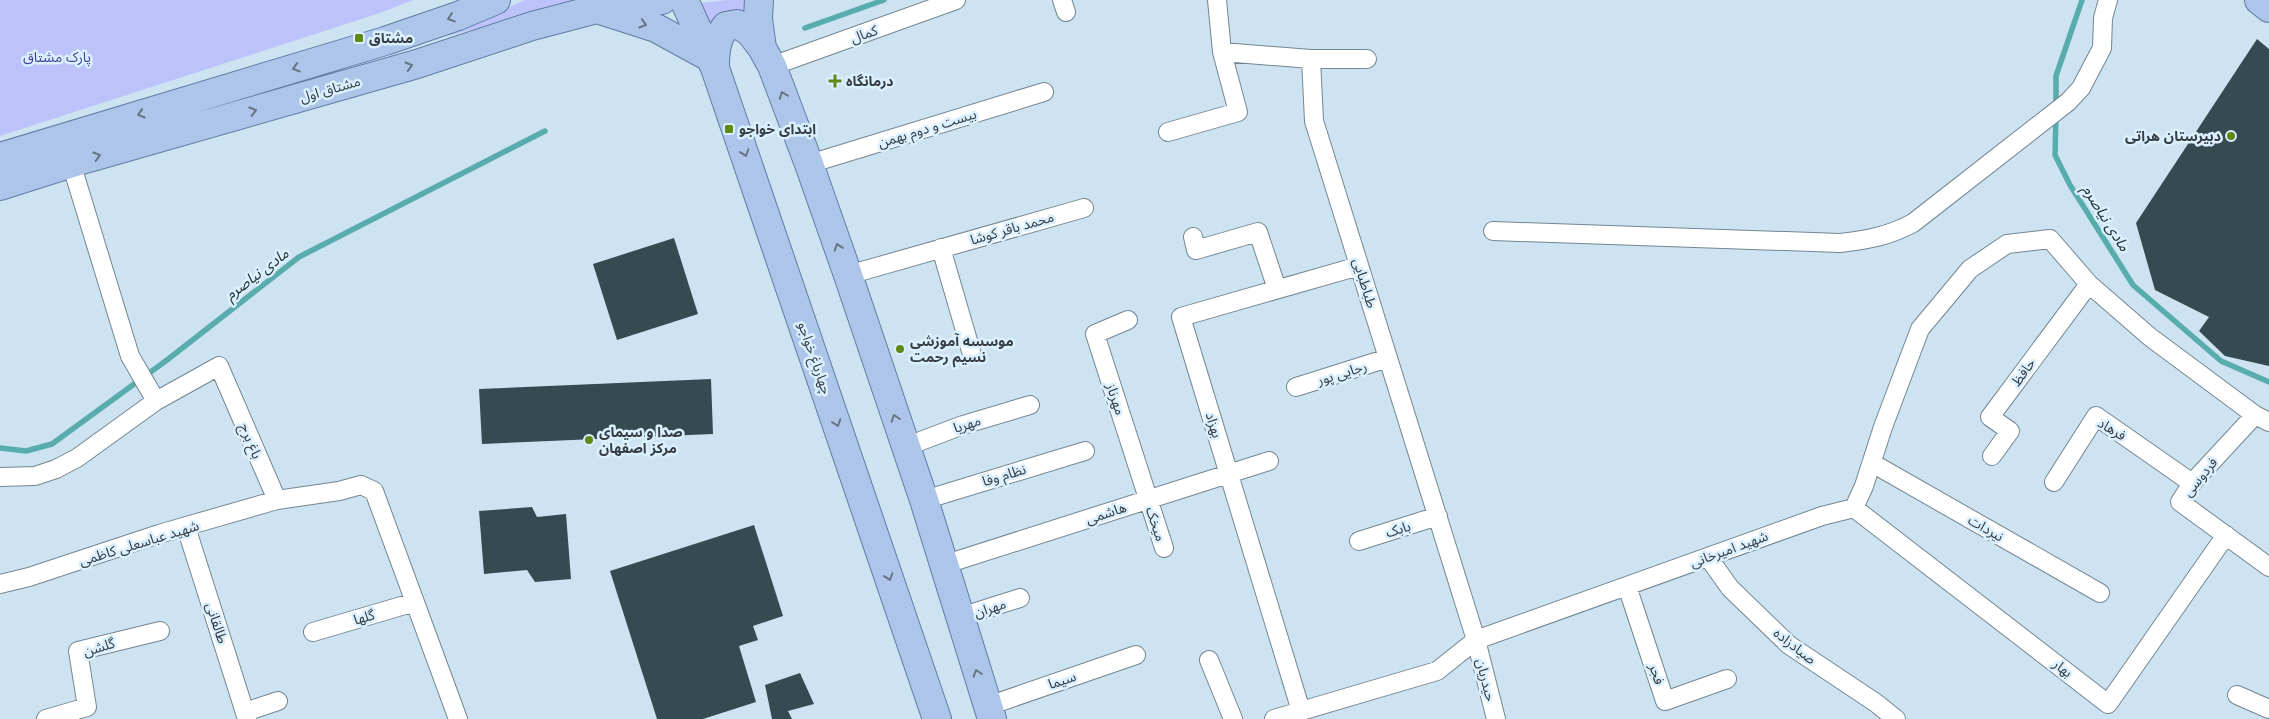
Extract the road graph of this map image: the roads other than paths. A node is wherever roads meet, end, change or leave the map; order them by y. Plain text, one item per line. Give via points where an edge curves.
1 (496, 0) edge
2 (662, 0) edge
3 (684, 0) edge
4 (759, 0) edge
5 (956, 0) edge
6 (1217, 0) edge
7 (2108, 0) edge
8 (2259, 0) edge
9 (590, 7) edge
10 (2269, 8) edge
11 (1222, 52) junction
12 (767, 57) junction
13 (1311, 59) junction
14 (1367, 59) dead end
15 (713, 63) junction
16 (1044, 92) dead end
17 (1168, 132) dead end
18 (0, 157) edge
19 (71, 163) junction
20 (809, 164) junction
21 (0, 186) edge
22 (1084, 208) dead end
23 (1493, 231) dead end
24 (1193, 237) dead end
25 (941, 248) junction
26 (1360, 266) junction
27 (848, 275) junction
28 (2089, 284) junction
29 (1277, 290) junction
30 (1128, 320) dead end
31 (971, 351) dead end
32 (1388, 358) junction
33 (1296, 387) dead end
34 (156, 401) junction
35 (1030, 405) dead end
36 (2262, 418) edge
37 (905, 447) junction
38 (1085, 451) dead end
39 (1992, 456) dead end
40 (1269, 461) dead end
41 (1872, 463) junction
42 (1229, 473) junction
43 (0, 477) edge
44 (2054, 482) dead end
45 (2192, 483) junction
46 (1148, 499) junction
47 (277, 500) junction
48 (924, 500) junction
49 (1854, 508) junction
50 (1438, 516) junction
51 (186, 527) junction
52 (2226, 535) junction
53 (1359, 541) dead end
54 (1164, 548) dead end
55 (1708, 557) junction
56 (943, 565) junction
57 (2269, 567) edge
58 (0, 584) edge
59 (1628, 586) junction
60 (2100, 593) dead end
61 (1020, 598) dead end
62 (415, 602) junction
63 (960, 617) junction
64 (160, 631) dead end
65 (313, 632) dead end
66 (1476, 640) junction
67 (1136, 655) dead end
68 (1209, 660) dead end
69 (1727, 679) dead end
70 (2237, 695) dead end
71 (278, 701) dead end
72 (2269, 709) edge
73 (1301, 711) junction
74 (990, 712) edge
75 (81, 714) edge
76 (246, 716) edge
77 (46, 719) edge
78 (458, 719) edge
79 (937, 719) edge
80 (1233, 719) edge
81 (1274, 719) edge
82 (1496, 719) edge
83 (1896, 719) edge

1 -> 18 main road via 385,41
2 - 9 main road, مشتاق اول
3 - 15 main road, چهارباغ خواجو
4 - 12 main road via 758,19
5 - 12 street, کمال
6 - 11 street
7 - 23 street via 2103,18 2102,48 2081,88 1913,223 1895,233 1840,243
8 - 10 main road
9 -> 15 main road via 656,28
19 -> 9 main road, مشتاق اول via 417,64
11 - 13 street
11 - 17 street via 1238,112
12 - 15 main road via 750,32 737,24 726,26 720,34
20 -> 12 main road
13 - 14 street
13 - 26 street, طباطبایی via 1314,120
15 -> 79 main road, چهارباغ خواجو
16 - 20 street, بیست و دوم بهمن
19 - 21 main road, مشتاق اول
19 - 34 street via 130,356
27 -> 20 main road
22 - 25 street, محمد باقر کوشا
24 - 29 street via 1196,250 1258,232
25 - 27 street, محمد باقر کوشا
25 - 31 street
26 - 29 street, بهزاد
26 - 32 street, طباطبایی
37 -> 27 main road
28 - 36 street via 2150,337
28 - 39 street, حافظ via 1990,417 2010,431
28 - 41 street via 2050,239 2007,244 1970,269 1920,329
29 - 42 street, بهزاد via 1181,317
30 - 46 street, مهرناز via 1095,334
32 - 33 street, رجایی پور
32 - 50 street, طباطبایی
34 - 43 street via 77,458 56,469 35,476
34 - 47 street, باغ برج via 219,366
35 - 37 street, مهریا
36 - 45 street, فردوسی
37 - 48 main road
38 - 48 street, نظام وفا
40 - 42 street, هاشمی
41 - 49 street
41 - 60 street, نیردات
42 - 46 street, هاشمی
42 - 73 street, بهزاد
44 - 45 street, فرهاد via 2096,416
45 - 52 street, فردوسی via 2180,502
46 - 54 street, میخک
46 - 56 street, هاشمی
47 - 51 street, شهید عباسعلی کاظمی
47 - 62 street via 361,485 374,491
48 - 56 main road
49 - 52 street, بهار via 2108,704
49 - 55 street, شهید امیرخانی via 1822,516
50 - 53 street, بابک
50 - 66 street, طباطبایی
51 - 58 street, شهید عباسعلی کاظمی via 29,578
51 - 76 street, طالقانی
52 - 57 street, فردوسی
55 - 59 street, شهید امیرخانی
55 - 83 street, صیادزاده via 1730,588 1789,644
56 - 63 main road
59 - 66 street, شهید امیرخانی
59 - 69 street, فجر via 1666,701
61 - 63 street, مهران
62 - 65 street, گلها
62 - 78 street
74 -> 63 main road
64 - 75 street, گلشن via 78,652 87,707
66 - 73 street, شهید امیرخانی via 1437,671
66 - 82 street, حیدریان
67 - 74 street, سیما
68 - 80 street
70 - 72 street
71 - 76 street
73 - 81 street, شهید امیرخانی
75 - 77 street

